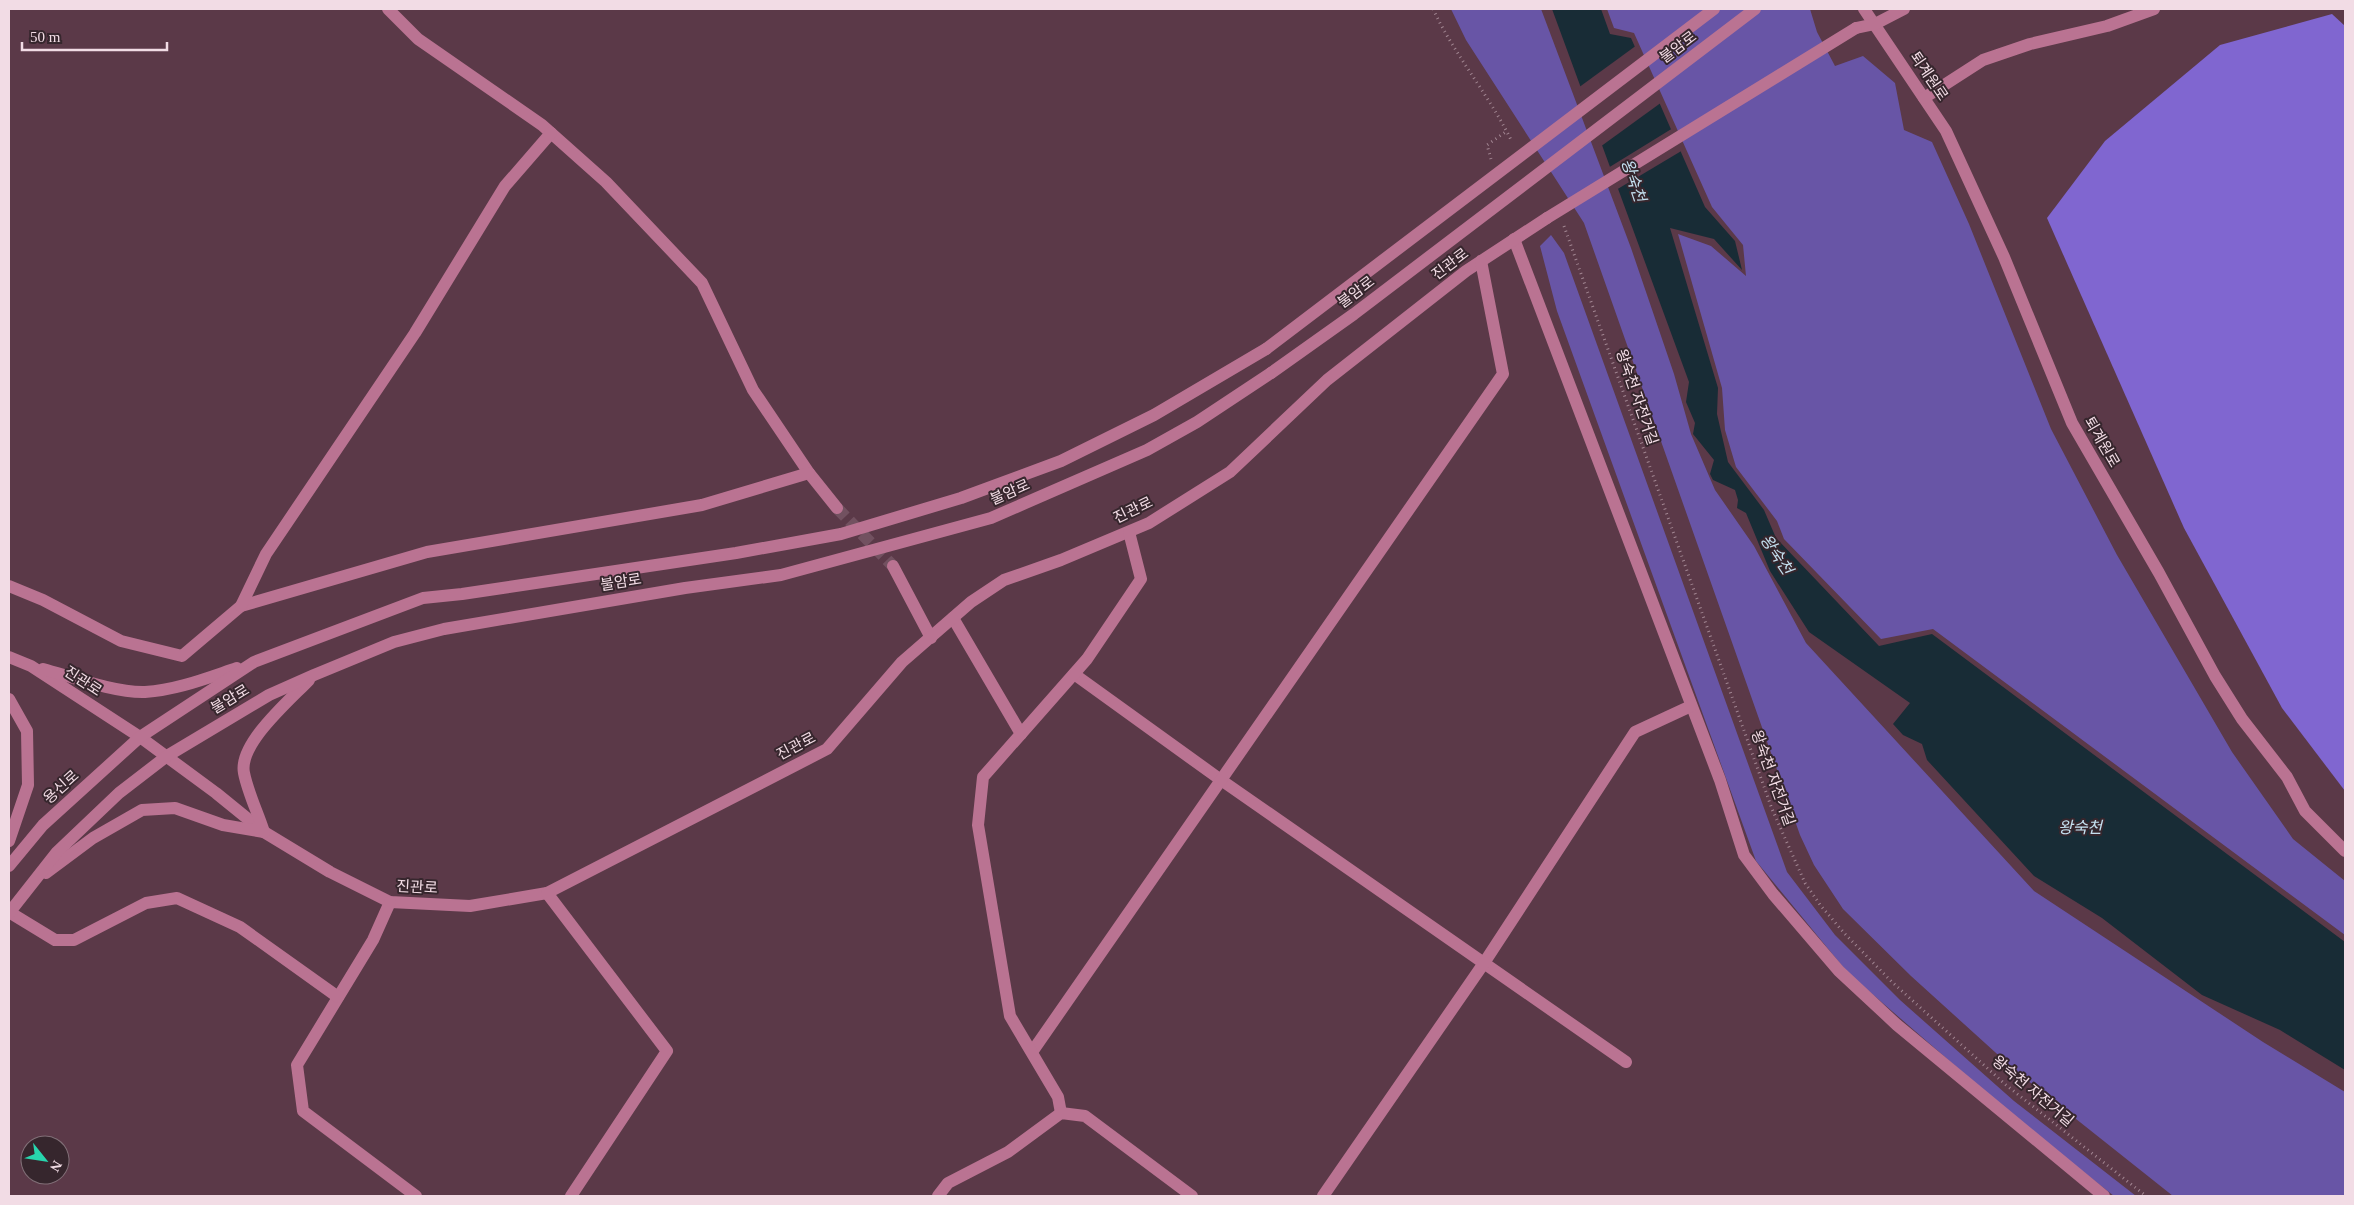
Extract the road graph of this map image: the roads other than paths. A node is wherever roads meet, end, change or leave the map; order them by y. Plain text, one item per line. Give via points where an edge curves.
1 (388, 9) edge
2 (1714, 9) edge
3 (1755, 9) edge
4 (1864, 9) edge
5 (1904, 9) edge
6 (2154, 9) edge
7 (1875, 24) junction
8 (1924, 98) junction
9 (551, 134) junction
10 (1514, 239) junction
11 (1481, 262) junction
12 (810, 473) junction
13 (837, 508) tunnel mouth
14 (1129, 532) junction
15 (893, 566) tunnel mouth
16 (9, 586) edge
17 (241, 606) junction
18 (953, 618) junction
19 (931, 638) junction
20 (9, 657) edge
21 (254, 662) junction
22 (31, 666) junction
23 (1074, 674) junction
24 (314, 675) junction
25 (9, 699) edge
26 (1691, 706) junction
27 (1021, 734) junction
28 (140, 737) junction
29 (166, 756) junction
30 (1220, 780) junction
31 (264, 832) junction
32 (9, 840) edge
33 (2345, 851) edge
34 (9, 866) edge
35 (33, 882) junction
36 (547, 892) junction
37 (390, 902) junction
38 (9, 913) edge
39 (1484, 963) junction
40 (338, 997) junction
41 (1032, 1052) junction
42 (1626, 1062) dead end
43 (1061, 1113) junction
44 (416, 1196) edge
45 (571, 1196) edge
46 (938, 1196) edge
47 (1192, 1196) edge
48 (1322, 1196) edge
49 (2104, 1196) edge

1 - 9 street via 418,39
2 - 21 street, 불암로, bridge via 1266,349 1154,415 1061,461 961,498 841,534 736,553 423,598
3 - 24 street, 불암로, bridge via 1272,373 1147,450 991,518 781,575 444,629 394,642
4 - 7 street, 퇴계원로
5 - 7 street
6 - 8 street via 2107,26 2030,44 1983,60
7 - 8 street, 퇴계원로
7 - 10 street, 진관로, bridge via 1856,28
8 - 33 street, 퇴계원로 via 1946,131 2004,257 2072,424 2242,719 2287,777 2305,811
9 - 12 street via 606,182 702,283 754,390
9 - 17 street via 505,186 415,333 266,554
10 - 11 street, 진관로
10 - 26 street
11 - 14 street, 진관로 via 1328,380 1230,472
11 - 30 street via 1503,374
12 - 13 street
12 - 17 street via 702,505 428,552
14 - 18 street, 진관로 via 1004,580
14 - 23 street via 1141,579
15 - 19 street
16 - 17 street via 121,641 182,656
18 - 19 street, 진관로
18 - 27 street
19 - 36 street, 진관로 via 902,662 827,749
20 - 22 street, 진관로
21 - 22 street via 180,687 143,692 110,687
21 - 28 street, 불암로
22 - 28 street, 진관로
23 - 27 street
23 - 30 street
24 - 29 street, 불암로 via 269,695
24 - 31 street via 274,714 249,745 243,771
25 - 32 street via 27,731 28,785
26 - 39 street via 1635,732
26 - 49 street via 1720,780 1744,855 1773,894 1839,971 1897,1024
27 - 41 street via 983,777 978,825 1010,1016
28 - 29 street, 진관로
28 - 34 street, 용신로 via 43,825
29 - 31 street, 진관로
29 - 35 street, 불암로 via 119,793 57,852
30 - 39 street
30 - 41 street
31 - 35 street via 223,825 175,808 142,810 93,838
31 - 37 street, 진관로 via 330,872
35 - 38 street, 불암로
36 - 37 street, 진관로 via 470,906
36 - 45 street via 667,1051
37 - 40 street via 373,940
38 - 40 street via 55,940 74,940 146,903 178,898 240,927
39 - 42 street
39 - 48 street
40 - 44 street via 297,1065 302,1111
41 - 43 street via 1058,1097
43 - 46 street via 1008,1152 948,1183
43 - 47 street via 1085,1116

